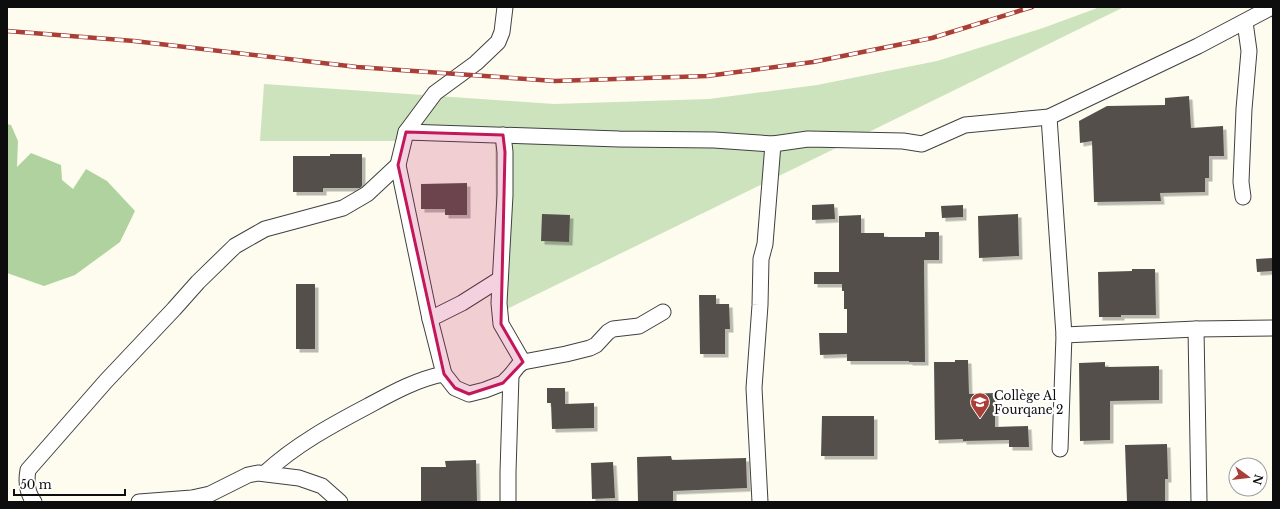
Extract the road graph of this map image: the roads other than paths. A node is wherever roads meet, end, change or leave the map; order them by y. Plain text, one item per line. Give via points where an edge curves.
1 (505, 7) edge
2 (1272, 7) edge
3 (1246, 22) junction
4 (1049, 118) junction
5 (406, 132) junction
6 (503, 135) junction
7 (773, 144) junction
8 (398, 165) junction
9 (1243, 197) dead end
10 (500, 279) junction
11 (663, 312) dead end
12 (430, 319) junction
13 (1273, 328) edge
14 (1196, 329) junction
15 (1064, 335) junction
16 (523, 362) junction
17 (444, 374) junction
18 (511, 375) junction
19 (1060, 449) dead end
20 (265, 473) junction
21 (34, 502) edge
22 (140, 502) edge
23 (340, 502) edge
24 (508, 502) edge
25 (760, 502) edge
26 (1199, 502) edge

1 - 5 street via 498,42 476,63 435,93
2 - 3 street
3 - 4 street
3 - 9 street via 1249,51 1244,109 1241,182
4 - 7 street via 965,125 922,144 903,141 808,139
4 - 15 street
5 - 6 street
5 - 8 street
6 - 7 street via 714,140
6 - 10 street via 505,195
7 - 25 street via 765,244 761,259 754,388
8 - 12 street
8 - 21 street via 367,194 343,208 265,229 235,246 106,380 28,470 28,488
10 - 12 street
10 - 16 street via 501,324
11 - 16 street via 639,326 613,329 590,348
12 - 17 street
13 - 14 street
14 - 15 street
14 - 26 street
15 - 19 street
16 - 18 street
17 - 18 street via 455,388 469,394 503,383
17 - 20 street via 419,380 337,422 277,462
18 - 24 street
20 - 22 street via 248,475 210,494
20 - 23 street via 299,478 322,486

